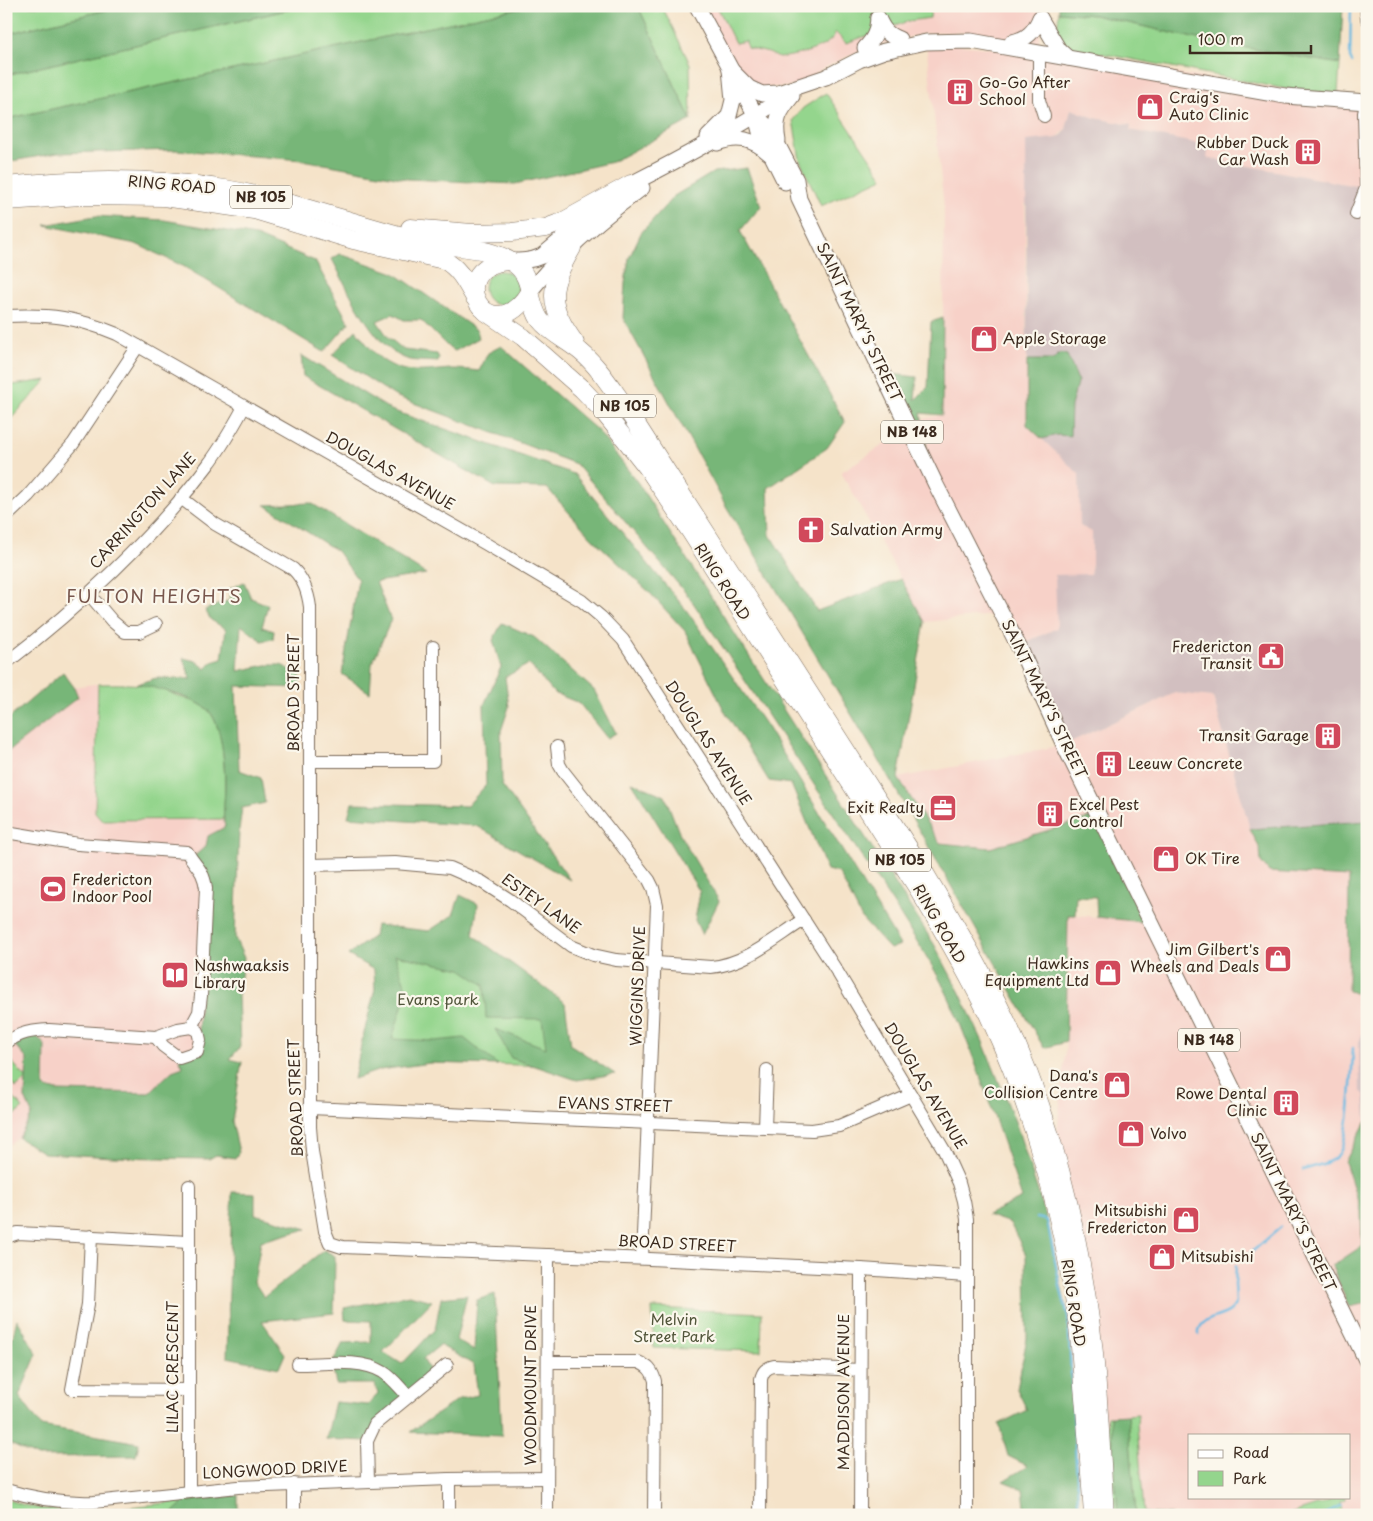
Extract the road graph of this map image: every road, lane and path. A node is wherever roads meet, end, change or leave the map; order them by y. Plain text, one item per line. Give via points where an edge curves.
1 (698, 6) edge
2 (1366, 6) edge
3 (1367, 19) edge
4 (899, 39) junction
5 (1012, 42) junction
6 (865, 48) junction
7 (1039, 53) junction
8 (1068, 58) junction
9 (730, 68) junction
10 (802, 86) junction
11 (1367, 101) edge
12 (756, 116) junction
13 (1044, 116) dead end
14 (775, 151) junction
15 (692, 153) junction
16 (631, 184) junction
17 (6, 186) edge
18 (6, 201) edge
19 (294, 204) junction
20 (1356, 214) dead end
21 (572, 248) junction
22 (508, 261) junction
23 (530, 292) junction
24 (481, 305) junction
25 (6, 316) edge
26 (138, 346) junction
27 (582, 353) junction
28 (244, 407) junction
29 (181, 498) junction
30 (6, 517) edge
31 (88, 594) junction
32 (156, 624) dead end
33 (433, 647) dead end
34 (6, 662) edge
35 (557, 747) dead end
36 (310, 762) junction
37 (6, 832) edge
38 (310, 865) junction
39 (804, 920) junction
40 (655, 964) junction
41 (191, 1027) junction
42 (156, 1037) junction
43 (6, 1043) edge
44 (767, 1070) dead end
45 (911, 1095) junction
46 (310, 1108) junction
47 (648, 1123) junction
48 (765, 1128) junction
49 (189, 1186) dead end
50 (91, 1236) junction
51 (6, 1237) edge
52 (189, 1242) junction
53 (548, 1255) junction
54 (642, 1258) junction
55 (861, 1269) junction
56 (967, 1276) junction
57 (548, 1362) junction
58 (1367, 1362) edge
59 (298, 1364) dead end
60 (447, 1365) dead end
61 (860, 1370) junction
62 (189, 1390) junction
63 (408, 1396) junction
64 (547, 1478) junction
65 (449, 1479) junction
66 (368, 1482) junction
67 (294, 1484) junction
68 (6, 1490) edge
69 (189, 1492) junction
70 (294, 1515) edge
71 (449, 1515) edge
72 (547, 1515) edge
73 (654, 1515) edge
74 (760, 1515) edge
75 (860, 1515) edge
76 (967, 1515) edge
77 (1093, 1515) edge
78 (1106, 1515) edge

1 - 9 main road, SAINT MARY'S STREET / NB 148
2 - 3 street
4 - 5 main road via 962,32
4 - 6 main road
4 - 6 main road via 890,36 878,18 877,32
5 - 7 main road
5 - 8 main road via 1030,35 1040,18
6 - 10 main road via 820,70
7 - 8 main road
7 - 10 main road via 971,42 926,42 884,51
7 - 13 street via 1039,100
8 - 11 main road via 1285,96
9 - 10 main road via 749,88 762,94
9 - 12 main road, SAINT MARY'S STREET / NB 148
9 - 15 main road via 733,100 729,116
10 - 12 main road
10 - 14 main road via 780,111
11 - 20 street via 1364,113 1366,188
12 - 14 main road, SAINT MARY'S STREET / NB 148 via 760,132
12 - 15 main road
14 - 15 main road via 741,139
14 - 58 main road, SAINT MARY'S STREET / NB 148 via 786,185 799,199
15 - 16 main road
15 - 21 main road via 609,213
16 - 19 highway via 562,222 546,228 512,232 424,230
16 - 22 main road via 542,256 534,260
17 - 19 highway, RING ROAD / NB 105 via 101,180 168,182 226,189
18 - 24 highway, RING ROAD / NB 105 via 81,196 164,197 254,210 353,240 444,260 461,274
19 - 22 highway, RING ROAD / NB 105 via 428,242 492,252
21 - 23 main road via 553,263
21 - 27 highway via 556,279 553,295 563,326
22 - 23 highway via 521,270
22 - 24 highway via 493,263 478,274 474,290
23 - 24 highway via 510,313 501,315
23 - 27 highway, RING ROAD / NB 105 via 533,308 541,321
24 - 77 highway, RING ROAD / NB 105 via 582,389 647,467 920,892 976,992 1010,1065 1041,1154 1060,1225 1081,1355
25 - 26 street, DOUGLAS AVENUE via 61,317 92,324
26 - 28 street, DOUGLAS AVENUE
26 - 30 street via 73,444
27 - 78 highway, RING ROAD / NB 105 via 624,405 926,875 964,938 1025,1064 1052,1145 1085,1282 1095,1355
28 - 29 street, CARRINGTON LANE via 208,465
28 - 39 street, DOUGLAS AVENUE via 486,544 582,601 601,617 622,640
29 - 31 street, CARRINGTON LANE
29 - 36 street, BROAD STREET via 215,524 293,569 305,585 310,607
31 - 32 street via 125,632 139,632
31 - 34 street, CARRINGTON LANE
33 - 36 street via 433,761
35 - 40 street, WIGGINS DRIVE via 563,771 653,888 657,905
36 - 38 street, BROAD STREET
37 - 41 street via 78,844 187,852 200,869 206,888 201,996 199,1012
38 - 40 street, ESTEY LANE via 395,864 450,868 489,887 571,946 616,960
38 - 46 street, BROAD STREET
39 - 40 street, ESTEY LANE via 733,963 711,967
39 - 45 street, DOUGLAS AVENUE
40 - 47 street, WIGGINS DRIVE
41 - 42 street
41 - 42 street via 198,1031 200,1040 197,1052 187,1056 179,1058
42 - 43 street via 49,1030 21,1033
44 - 48 street
45 - 48 street, EVANS STREET via 839,1126 812,1130
45 - 56 street, DOUGLAS AVENUE via 944,1150 959,1183 967,1219
46 - 47 street, EVANS STREET
46 - 53 street, BROAD STREET via 318,1194 330,1243 342,1247
47 - 48 street, EVANS STREET
47 - 54 street, WIGGINS DRIVE
49 - 52 street, LILAC CRESCENT
50 - 51 street via 18,1233
50 - 52 street
50 - 62 street via 88,1304 72,1389
52 - 62 street, LILAC CRESCENT
53 - 54 street, BROAD STREET
53 - 57 street, WOODMOUNT DRIVE
54 - 55 street, BROAD STREET
55 - 56 street, BROAD STREET
55 - 61 street, MADDISON AVENUE
56 - 76 street, DOUGLAS AVENUE
57 - 64 street, WOODMOUNT DRIVE
57 - 73 street via 638,1362 652,1372 655,1381
59 - 63 street via 372,1366 392,1379
60 - 63 street
61 - 74 street via 774,1366 762,1372
61 - 75 street, MADDISON AVENUE
62 - 69 street, LILAC CRESCENT
63 - 66 street via 370,1432 366,1450
64 - 65 street, LONGWOOD DRIVE
64 - 72 street, WOODMOUNT DRIVE
65 - 66 street, LONGWOOD DRIVE
65 - 71 street
66 - 67 street, LONGWOOD DRIVE
67 - 69 street, LONGWOOD DRIVE
67 - 70 street
68 - 69 street, LONGWOOD DRIVE via 70,1502

